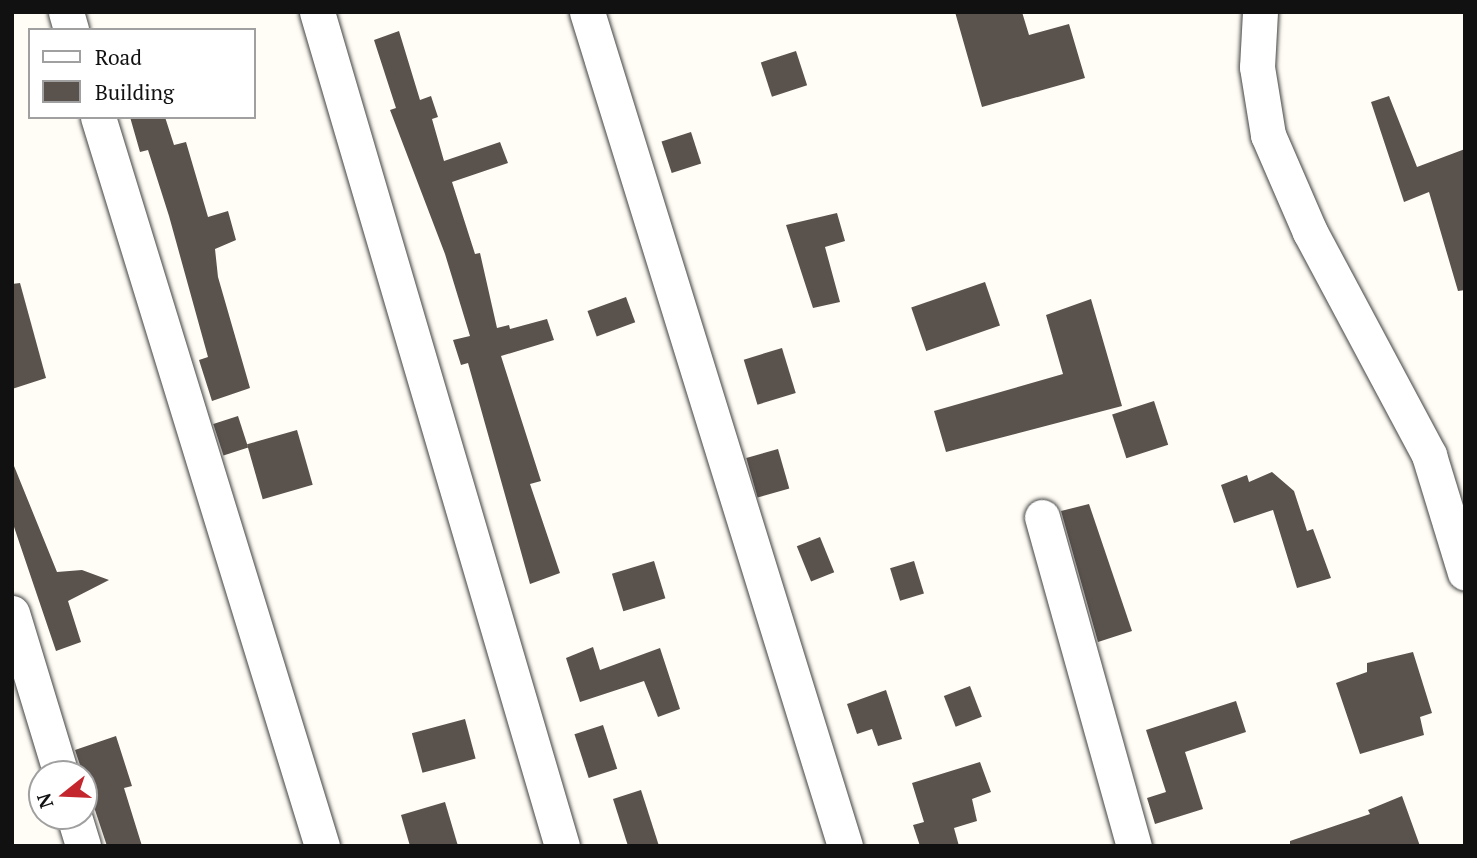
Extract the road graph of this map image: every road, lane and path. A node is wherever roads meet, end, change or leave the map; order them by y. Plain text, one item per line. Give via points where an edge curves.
1 (317, 12) edge
2 (587, 12) edge
3 (1260, 12) edge
4 (99, 119) edge
5 (1042, 517) dead end
6 (1465, 573) edge
7 (12, 613) edge
8 (57, 760) edge
9 (322, 846) edge
10 (562, 846) edge
11 (845, 846) edge
12 (1135, 846) edge

1 - 10 street
2 - 11 street
3 - 6 street via 1258,67 1268,135 1310,232 1429,455
4 - 9 street
5 - 12 street
7 - 8 street

